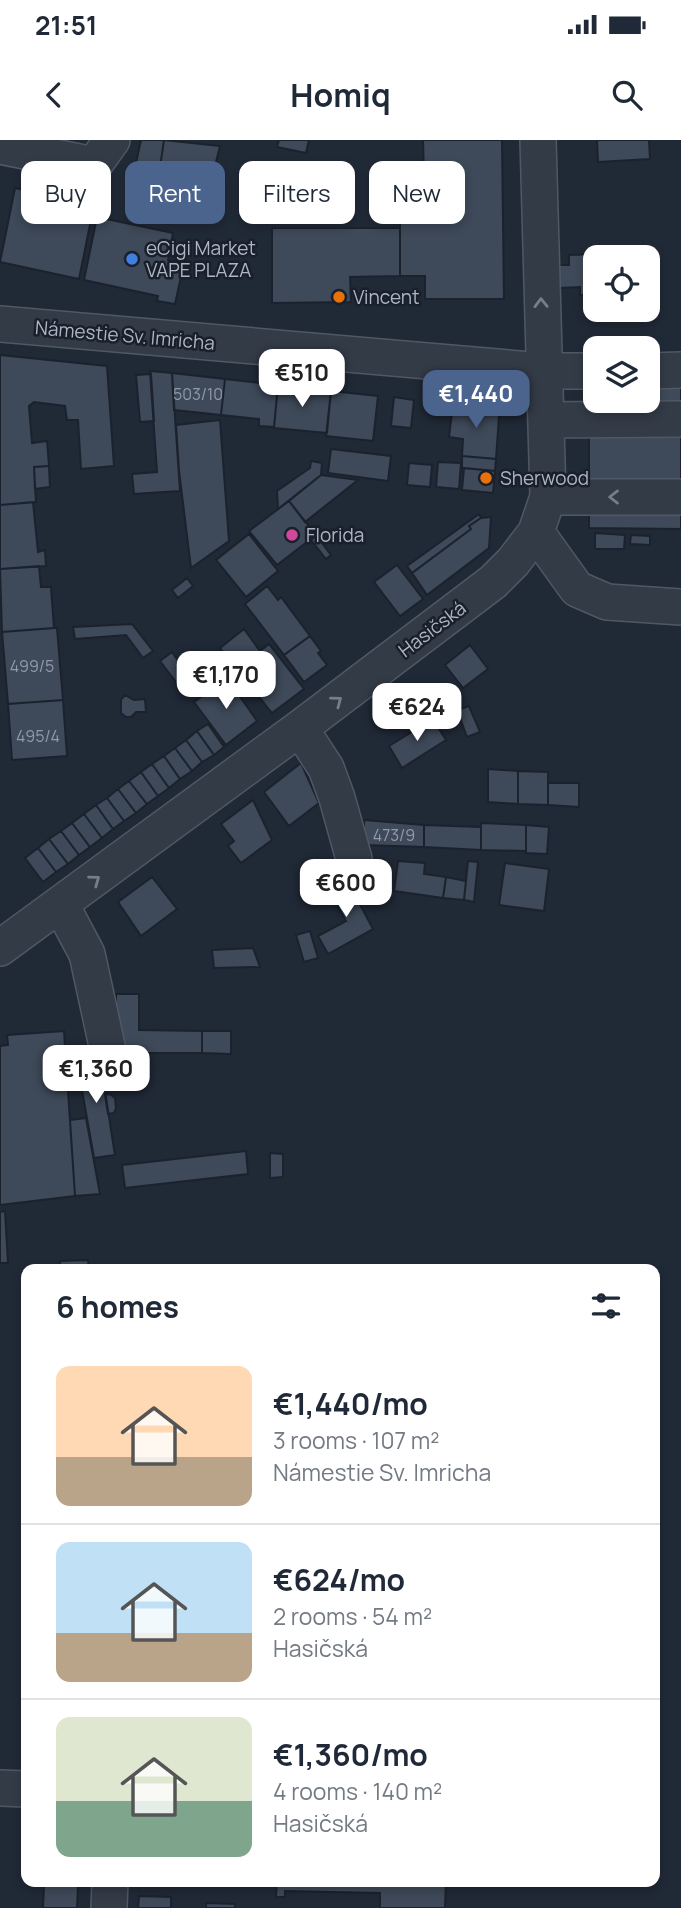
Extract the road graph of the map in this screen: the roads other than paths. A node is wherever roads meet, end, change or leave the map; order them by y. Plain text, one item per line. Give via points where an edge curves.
1 (112, 140) edge
2 (537, 140) edge
3 (0, 146) edge
4 (0, 324) edge
5 (681, 370) edge
6 (543, 371) junction
7 (583, 371) edge
8 (660, 371) edge
9 (681, 419) edge
10 (546, 420) junction
11 (548, 497) junction
12 (681, 497) edge
13 (536, 532) junction
14 (681, 607) edge
15 (300, 728) junction
16 (354, 859) dead end
17 (61, 905) junction
18 (0, 948) edge
19 (107, 1046) dead end
20 (0, 1788) edge
21 (21, 1789) edge
22 (110, 1887) edge
23 (109, 1908) edge

1 - 3 street via 94,165
6 -> 2 street, Hasičská
4 - 6 street, Námestie Sv. Imricha
5 - 8 street
6 - 7 street, Námestie Sv. Imricha
6 - 10 street, Hasičská
9 - 10 street
10 - 11 street, Hasičská
12 -> 11 street
11 - 13 street, Hasičská
13 - 14 street via 577,589 607,601
15 -> 13 street, Hasičská via 493,582
15 - 16 street via 326,768
17 -> 15 street, Hasičská
17 - 18 street, Hasičská
17 - 19 street via 87,954
20 - 21 street
22 - 23 street

